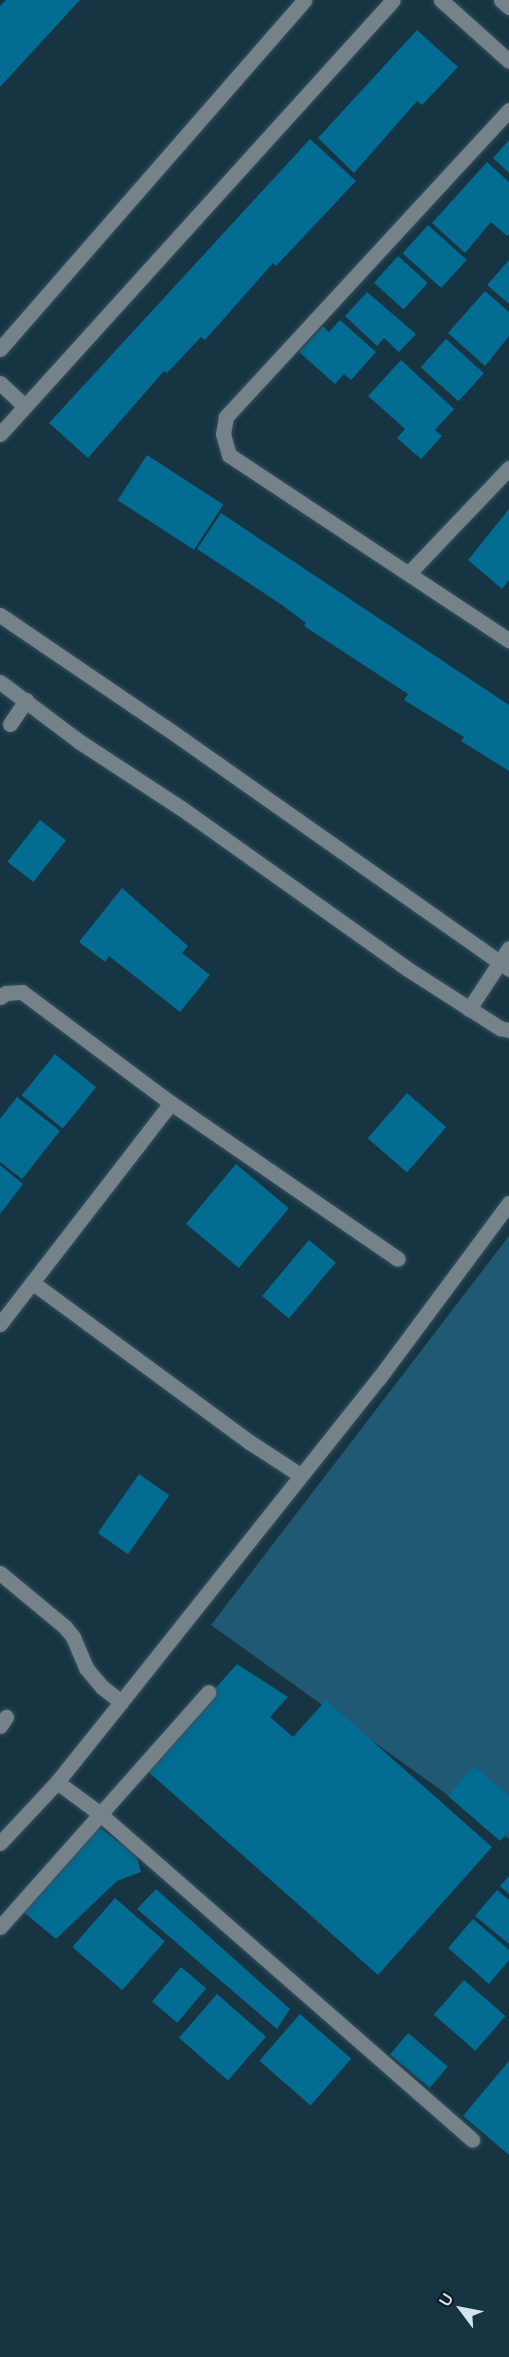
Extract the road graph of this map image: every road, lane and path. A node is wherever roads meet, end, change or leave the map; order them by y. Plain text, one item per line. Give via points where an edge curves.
1 (304, 0) edge
2 (393, 0) edge
3 (441, 0) edge
4 (501, 0) edge
5 (509, 7) edge
6 (509, 61) edge
7 (509, 110) edge
8 (0, 349) edge
9 (0, 383) edge
10 (25, 406) junction
11 (0, 434) edge
12 (509, 468) edge
13 (409, 573) junction
14 (0, 615) edge
15 (509, 640) edge
16 (0, 682) edge
17 (26, 700) junction
18 (10, 724) dead end
19 (509, 948) edge
20 (504, 966) edge
21 (2, 993) edge
22 (469, 1009) junction
23 (506, 1025) edge
24 (171, 1103) junction
25 (509, 1203) edge
26 (398, 1259) dead end
27 (33, 1283) junction
28 (0, 1324) edge
29 (300, 1475) junction
30 (0, 1574) edge
31 (210, 1692) dead end
32 (121, 1702) junction
33 (57, 1782) junction
34 (99, 1813) junction
35 (0, 1843) edge
36 (0, 1927) edge
37 (472, 2140) dead end

1 - 8 street
2 - 10 street
3 - 6 street
4 - 5 street
7 - 13 street via 226,417 223,434 229,455
9 - 10 street
10 - 11 street
12 - 13 street
13 - 15 street
14 - 20 street
16 - 17 street
17 - 18 street
17 - 22 street via 80,742
19 - 20 street
20 - 22 street
21 - 24 street via 22,992
22 - 23 street
24 - 26 street
24 - 27 street
25 - 29 street via 379,1378
27 - 28 street
27 - 29 street
29 - 32 street
30 - 32 street via 65,1627 86,1668
31 - 34 street
32 - 33 street
33 - 34 street
33 - 35 street
34 - 36 street
34 - 37 street

